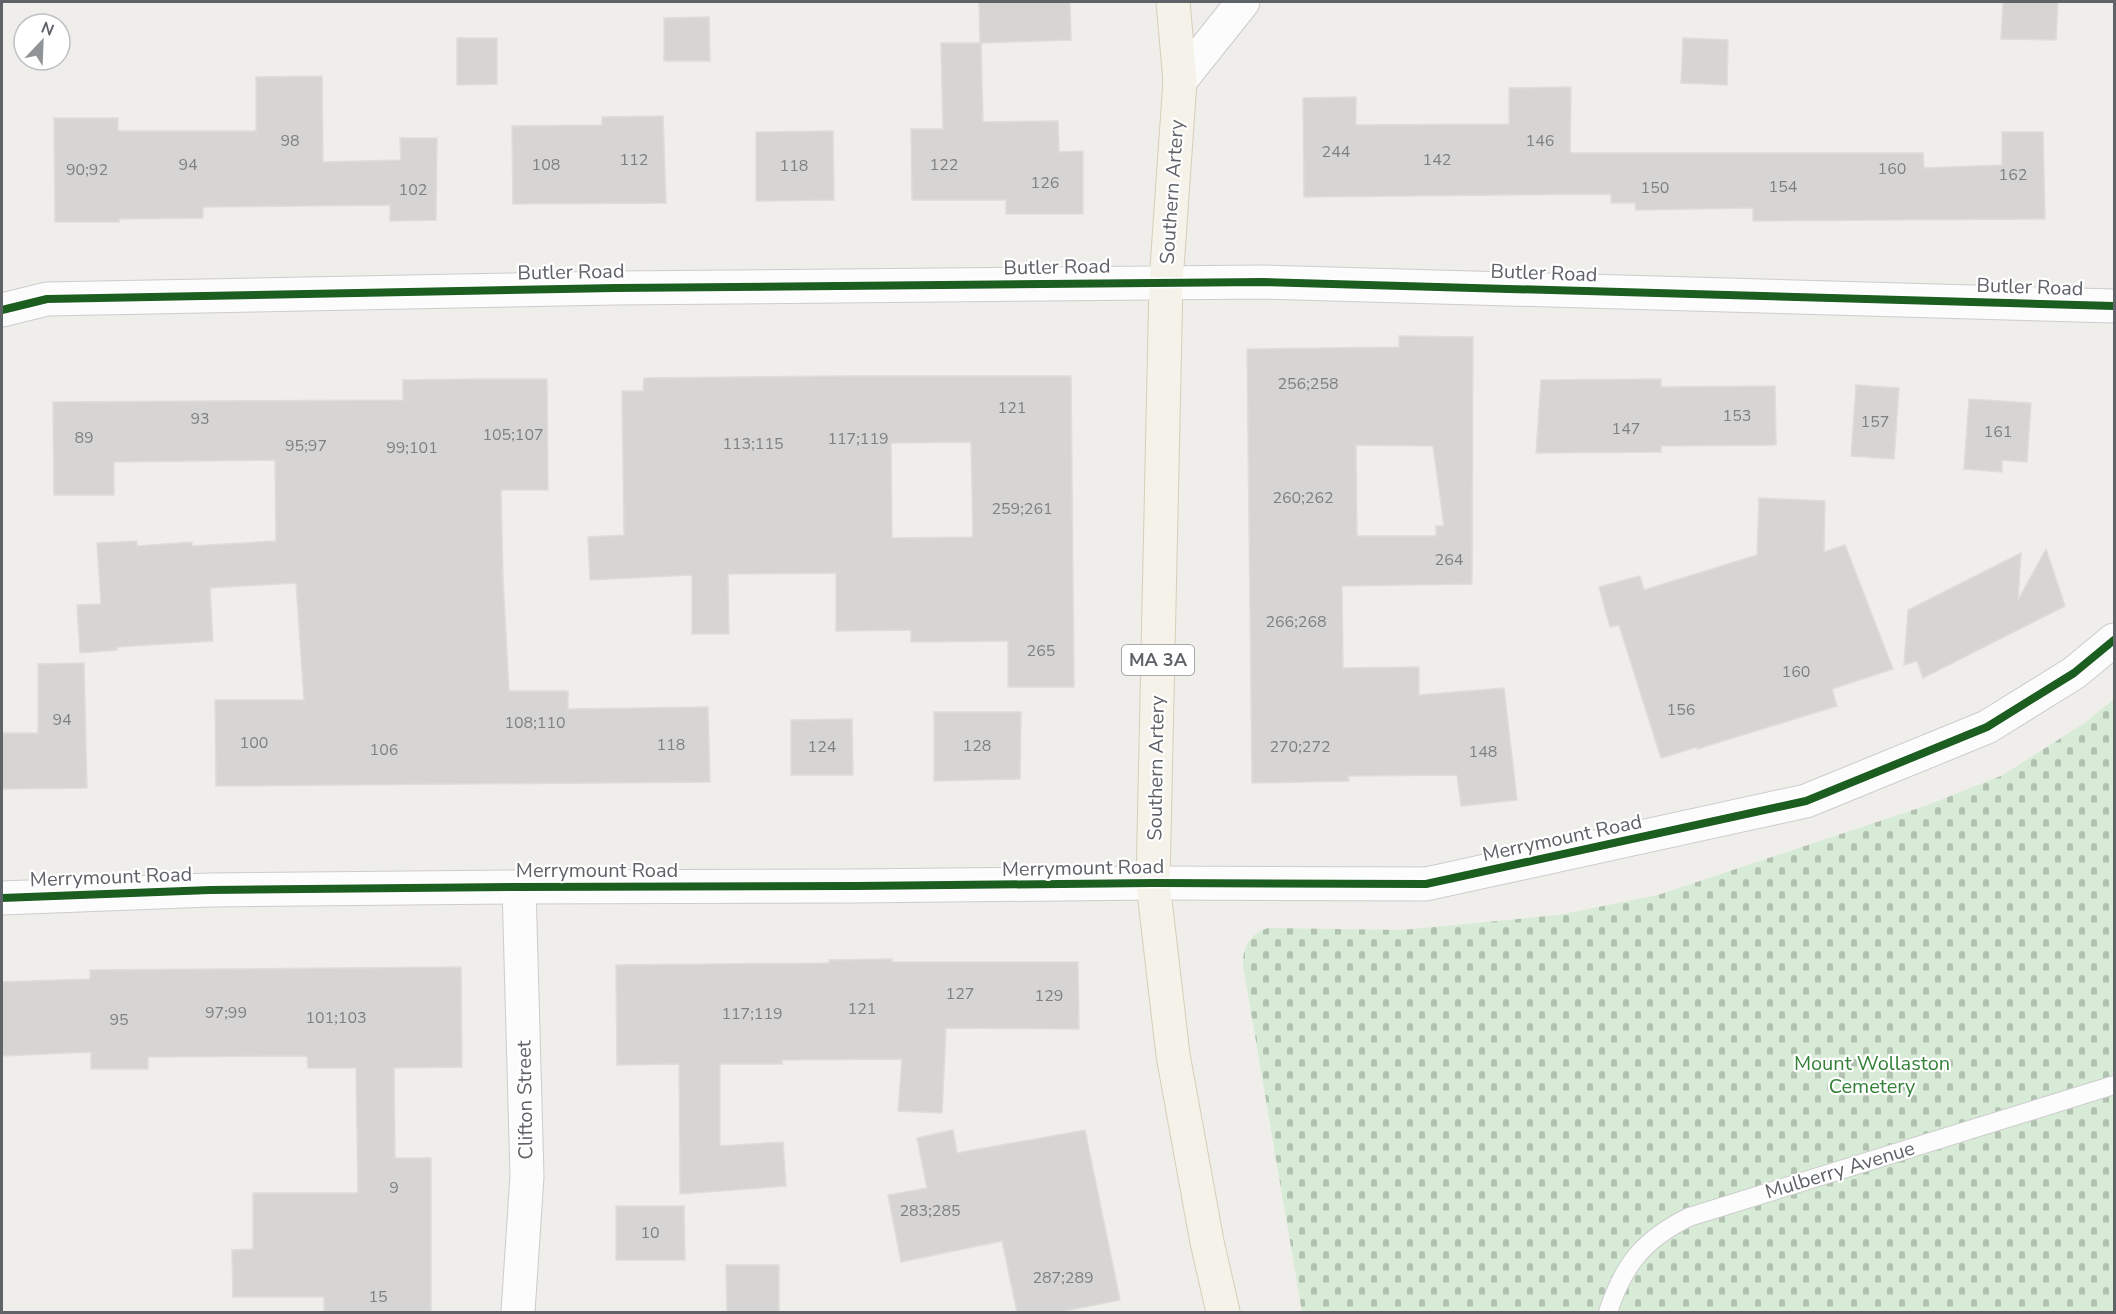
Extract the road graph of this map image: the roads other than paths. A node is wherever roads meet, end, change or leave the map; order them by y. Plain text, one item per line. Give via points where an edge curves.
1 (1173, 2) edge
2 (1243, 2) edge
3 (1180, 81) junction
4 (1166, 282) junction
5 (2115, 306) edge
6 (2, 310) edge
7 (2115, 640) edge
8 (1153, 883) junction
9 (519, 887) junction
10 (2, 898) edge
11 (2115, 1085) edge
12 (518, 1312) edge
13 (1223, 1312) edge
14 (1608, 1312) edge

1 - 3 main road, Southern Artery / MA 3A
2 - 3 street
3 - 4 main road, Southern Artery / MA 3A
4 - 5 street, Butler Road
4 - 6 street, Butler Road via 47,299
4 - 8 main road, Southern Artery / MA 3A
7 - 8 street, Merrymount Road via 2074,673 1987,727 1806,801 1426,884
8 - 9 street, Merrymount Road
8 - 13 main road, Southern Artery / MA 3A via 1173,1054
9 - 10 street, Merrymount Road via 210,890
9 - 12 street, Clifton Street via 527,1176
11 - 14 lane, Mulberry Avenue via 1689,1217 1646,1245 1626,1269

